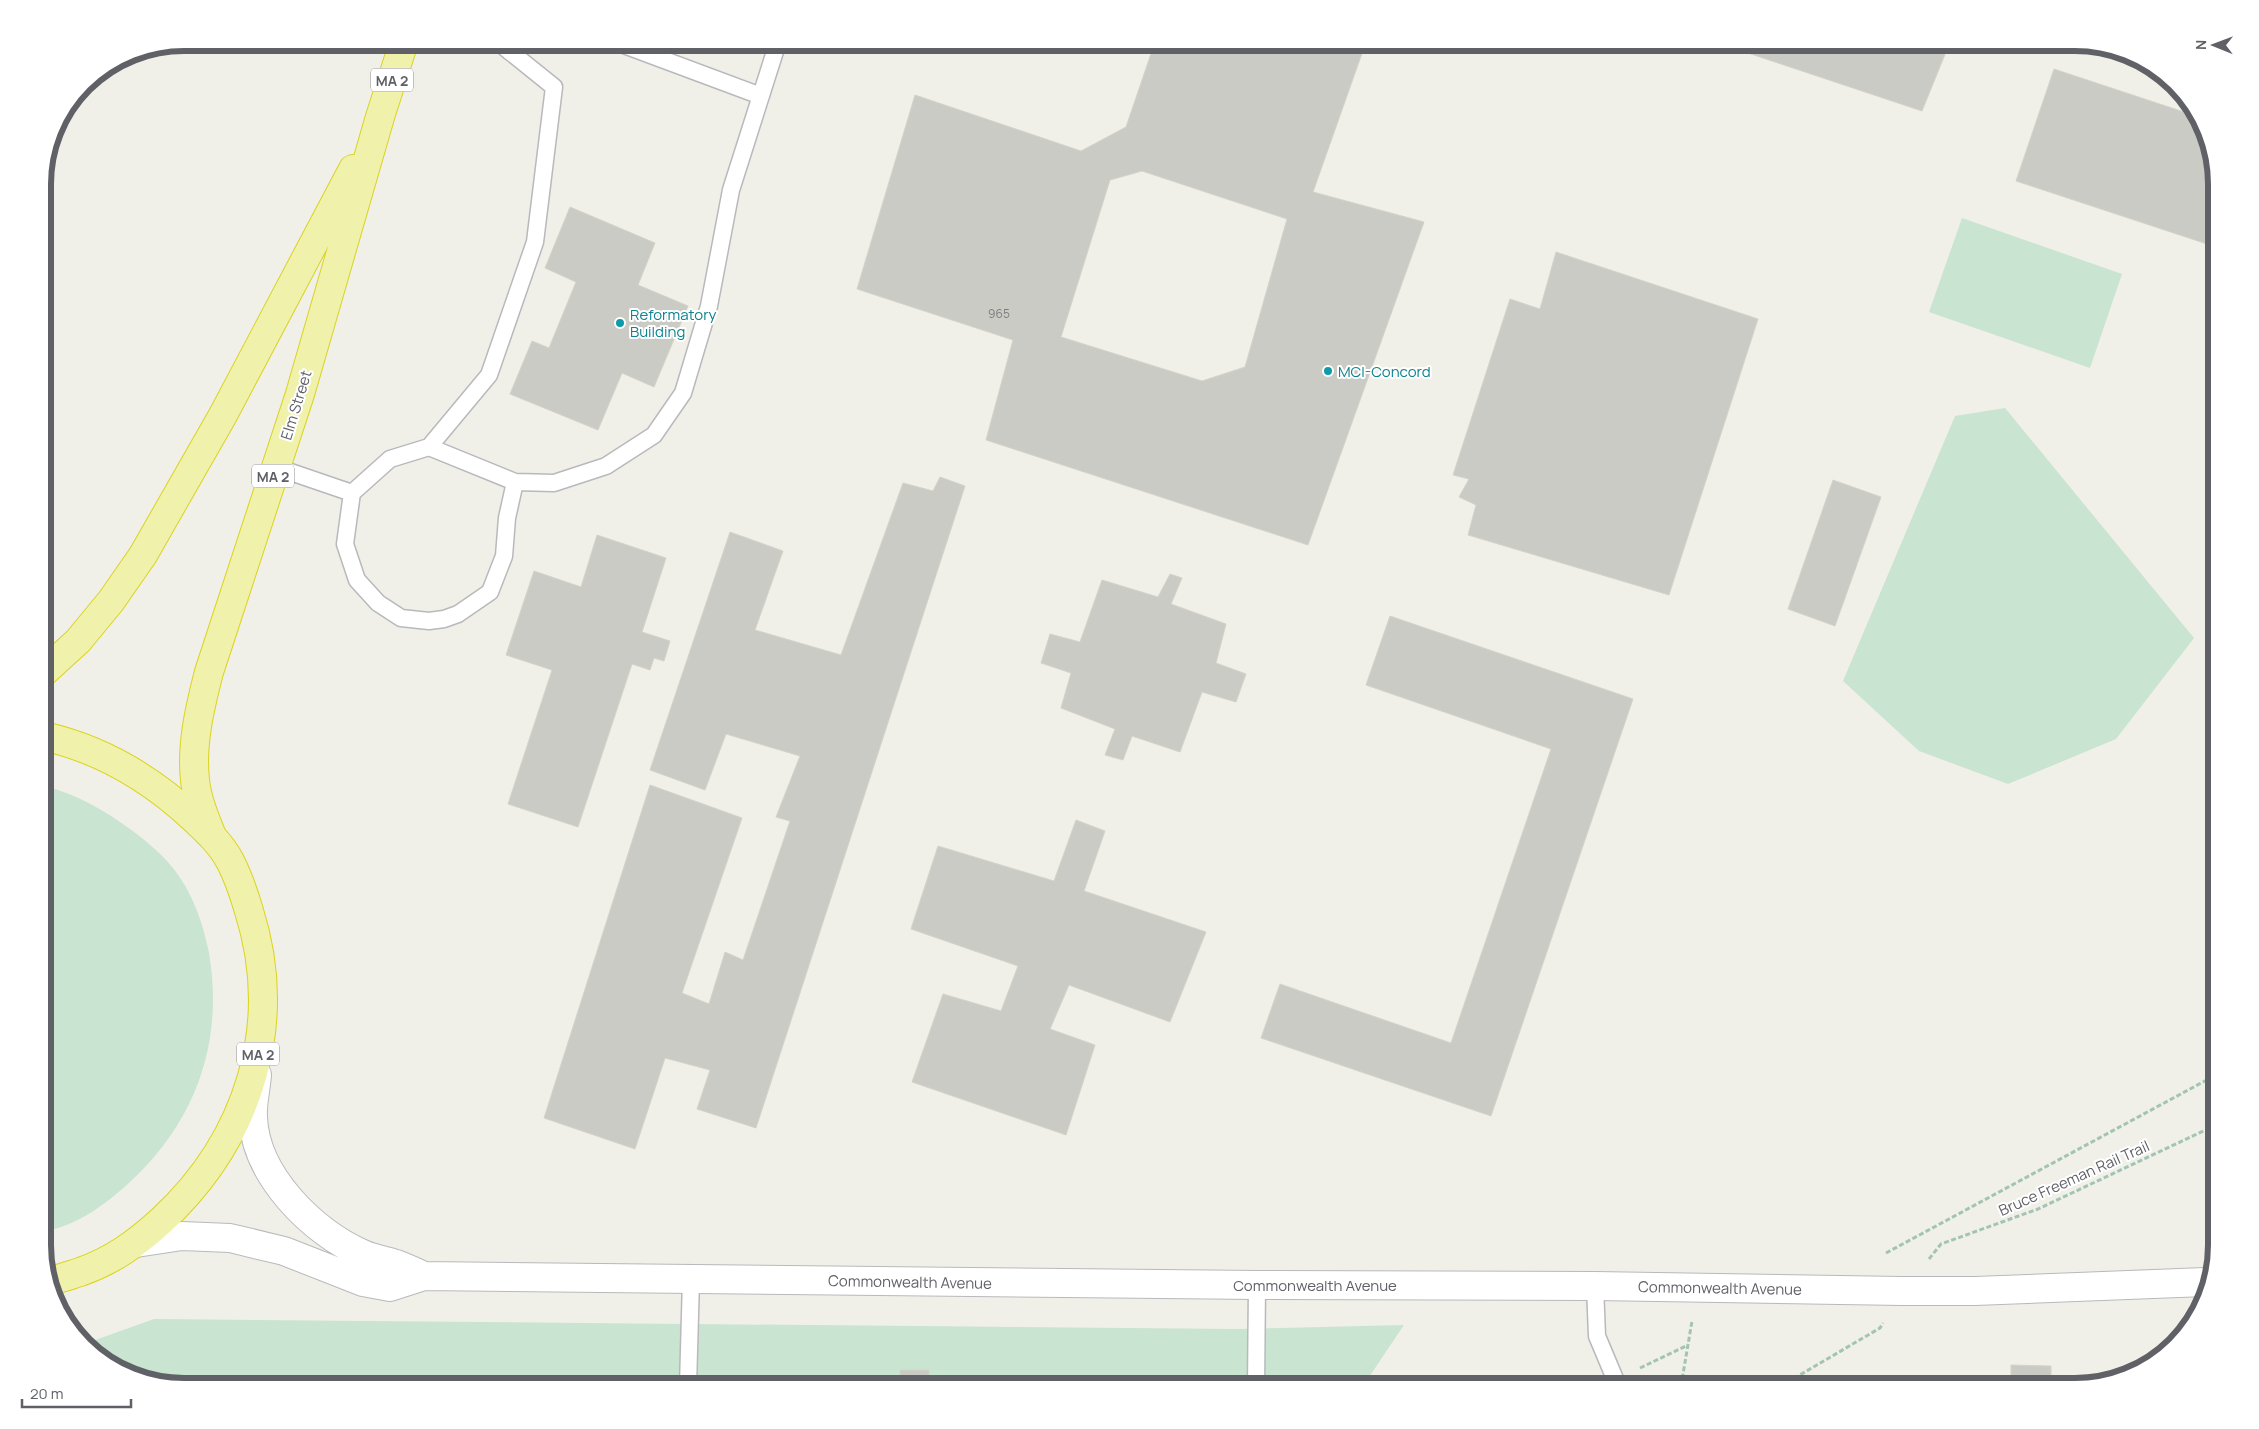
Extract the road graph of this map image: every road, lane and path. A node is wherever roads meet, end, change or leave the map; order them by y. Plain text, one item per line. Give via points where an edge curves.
1 (401, 52) edge
2 (510, 52) edge
3 (642, 52) edge
4 (775, 52) edge
5 (761, 96) junction
6 (380, 117) junction
7 (429, 447) junction
8 (276, 467) junction
9 (515, 482) junction
10 (352, 493) junction
11 (52, 665) edge
12 (52, 738) edge
13 (212, 836) junction
14 (260, 1047) junction
15 (2208, 1079) edge
16 (2208, 1129) edge
17 (136, 1243) junction
18 (1886, 1253) dead end
19 (424, 1276) junction
20 (690, 1279) junction
21 (57, 1281) edge
22 (2202, 1282) edge
23 (1257, 1285) junction
24 (1595, 1286) junction
25 (1695, 1288) junction
26 (1902, 1292) junction
27 (1885, 1320) dead end
28 (1689, 1344) junction
29 (688, 1378) edge
30 (1256, 1378) edge
31 (1615, 1378) edge
32 (1626, 1378) edge
33 (1683, 1378) edge
34 (1795, 1378) edge

1 - 6 highway, Elm Street / MA 2
2 - 7 lane via 554,87 535,242 489,375
3 - 5 lane
4 - 5 lane
5 - 9 lane via 731,190 709,306 683,393 654,435 606,466 554,483
6 - 8 highway, Elm Street / MA 2
6 - 11 highway, Elm Street / MA 2 via 231,400 143,555 111,602 78,641
7 - 9 lane
7 - 10 lane via 390,459
8 - 10 lane
8 - 13 highway, Elm Street / MA 2 via 199,712 194,748 195,780
9 - 10 lane via 507,518 504,556 490,592 458,614 429,621 402,618 378,603 357,580 345,544
12 - 13 highway via 104,755 141,776 174,800
13 - 14 highway, MA 2 via 230,861 254,926 264,1004
14 - 17 highway, MA 2 via 248,1090 213,1163 185,1198
14 - 19 street, Commonwealth Avenue via 253,1117 260,1148 277,1185 296,1208 363,1255 397,1264
15 - 18 path
16 - 26 path, Bruce Freeman Rail Trail via 2038,1209 1942,1244
17 - 19 street, Commonwealth Avenue via 182,1236 230,1238 284,1251 363,1282 390,1287
17 - 21 highway, MA 2 via 98,1266
19 - 20 street, Commonwealth Avenue
20 - 23 street, Commonwealth Avenue
20 - 29 lane
22 - 26 street, Commonwealth Avenue
23 - 24 street, Commonwealth Avenue
23 - 30 lane
24 - 25 street, Commonwealth Avenue
24 - 31 lane via 1597,1336
25 - 26 street, Commonwealth Avenue
25 - 28 path
27 - 34 path via 1880,1328
28 - 32 path
28 - 33 path

